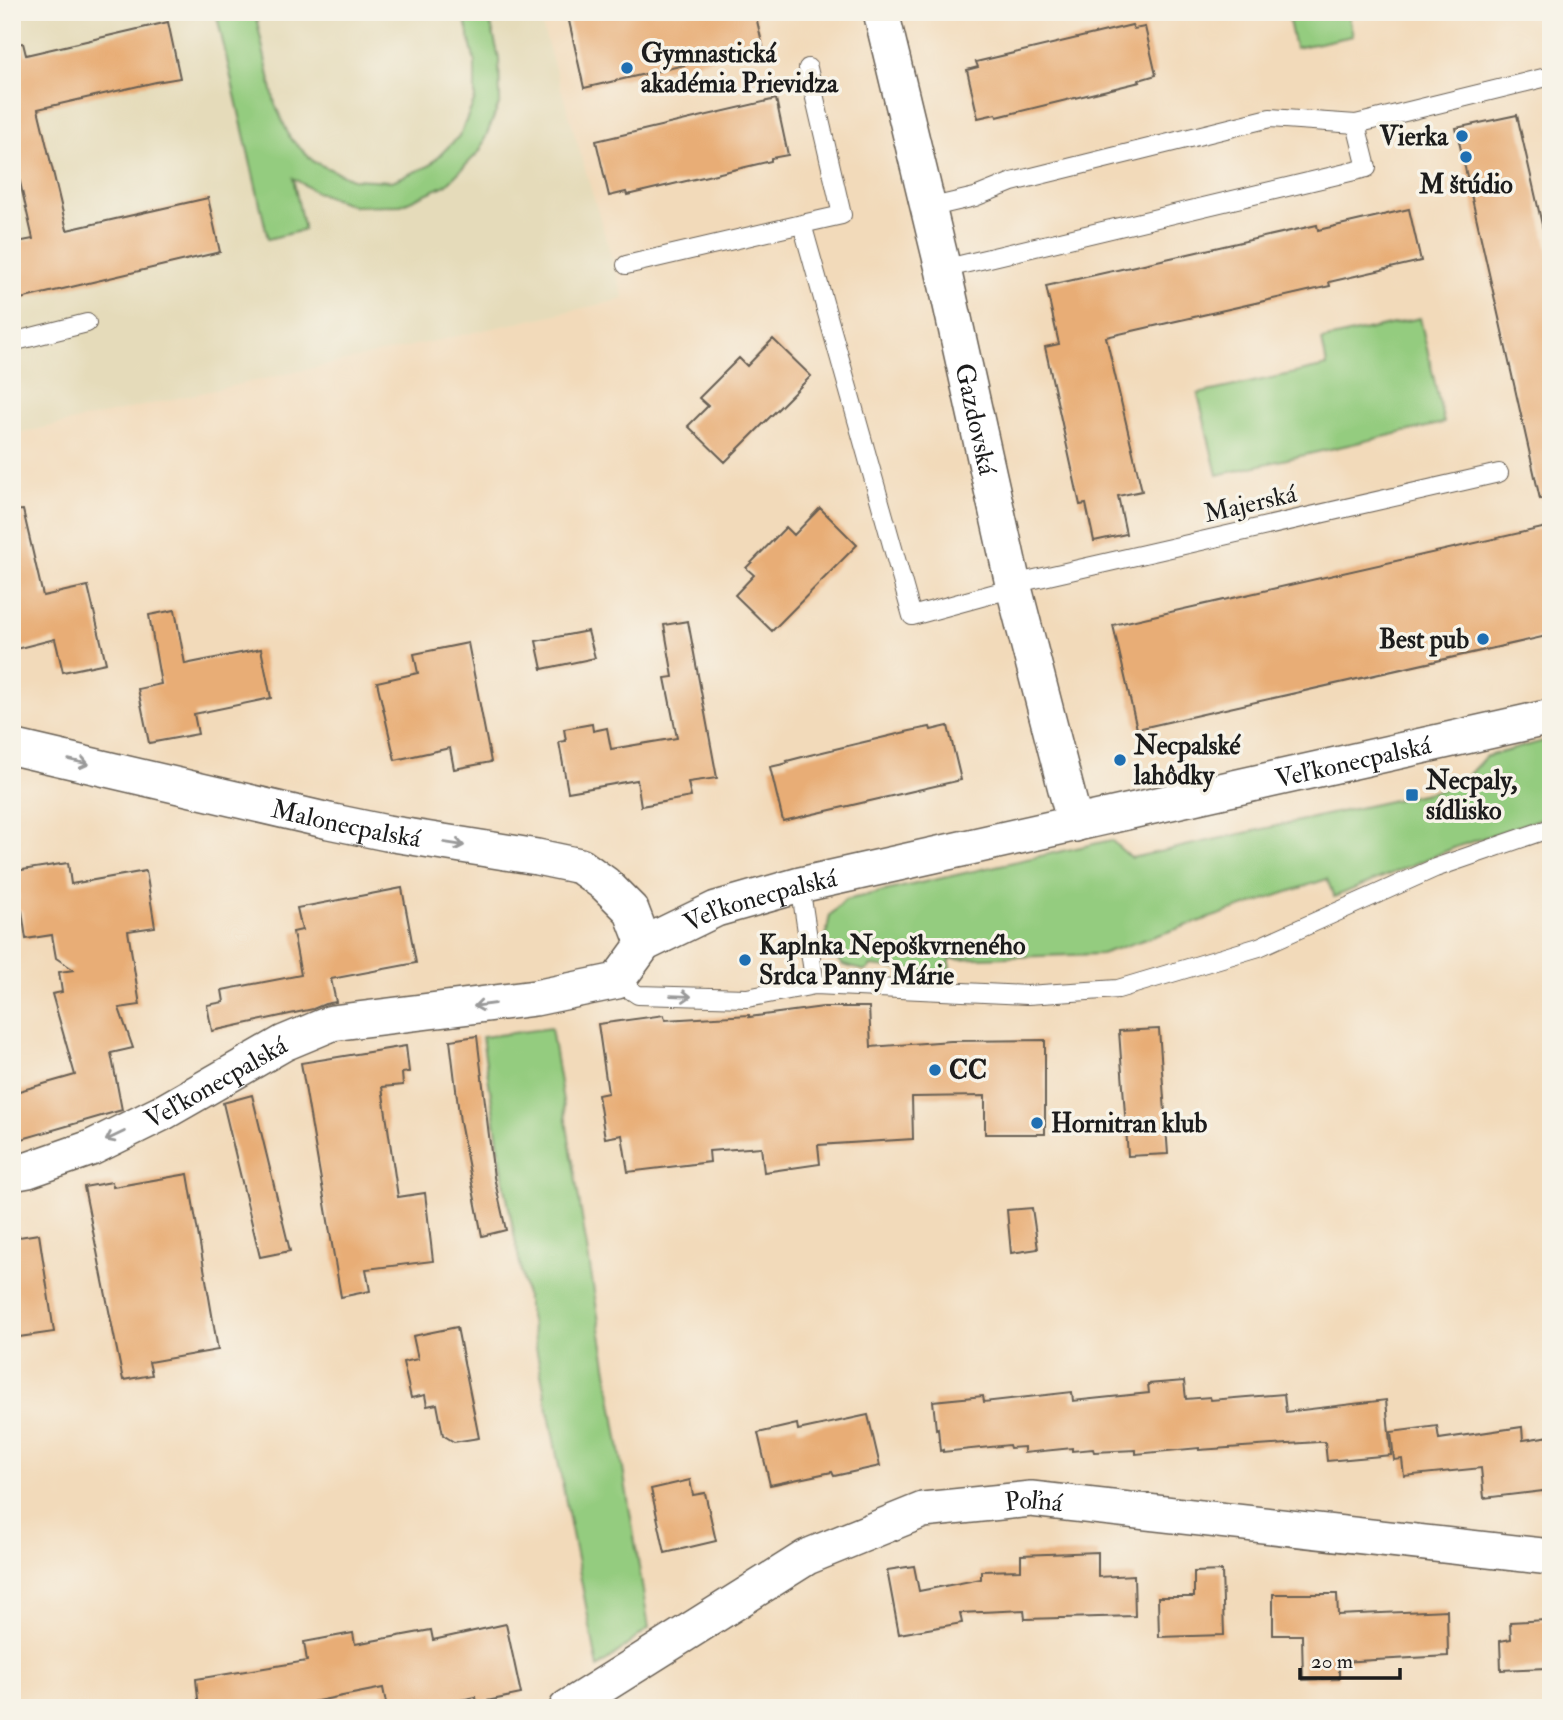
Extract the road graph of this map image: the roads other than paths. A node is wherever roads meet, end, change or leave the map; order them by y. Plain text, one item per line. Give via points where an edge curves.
1 (881, 12) edge
2 (808, 68) dead end
3 (1551, 76) edge
4 (1356, 124) junction
5 (928, 208) junction
6 (803, 224) junction
7 (626, 265) dead end
8 (943, 269) junction
9 (87, 323) dead end
10 (12, 342) edge
11 (1499, 473) dead end
12 (1013, 586) junction
13 (1551, 717) edge
14 (12, 747) edge
15 (1075, 824) junction
16 (1551, 828) edge
17 (800, 885) junction
18 (644, 944) junction
19 (617, 981) junction
20 (815, 985) junction
21 (12, 1173) edge
22 (1551, 1557) edge
23 (567, 1708) edge

1 - 5 street, Gazdovská
2 - 6 lane via 842,215
3 - 4 lane
4 - 5 lane via 1270,118
4 - 8 lane via 1367,168
5 - 8 street, Gazdovská
6 - 7 lane
6 - 12 lane, Majerská via 912,616
8 - 12 street, Gazdovská
9 - 10 lane
11 - 12 lane, Majerská
12 - 15 street, Gazdovská
13 - 15 street, Veľkonecpalská
14 -> 18 street, Malonecpalská via 329,821 580,866 631,910
15 - 17 street, Veľkonecpalská
16 - 20 lane via 1435,868 1259,947 1118,989 1027,995
17 - 18 street, Veľkonecpalská via 716,909
17 - 20 lane
18 - 19 street, Veľkonecpalská
19 -> 20 lane via 638,995 747,998
19 -> 21 street, Veľkonecpalská via 535,998 331,1023 91,1148
22 - 23 street, Poľná via 1031,1499 923,1510 807,1557

